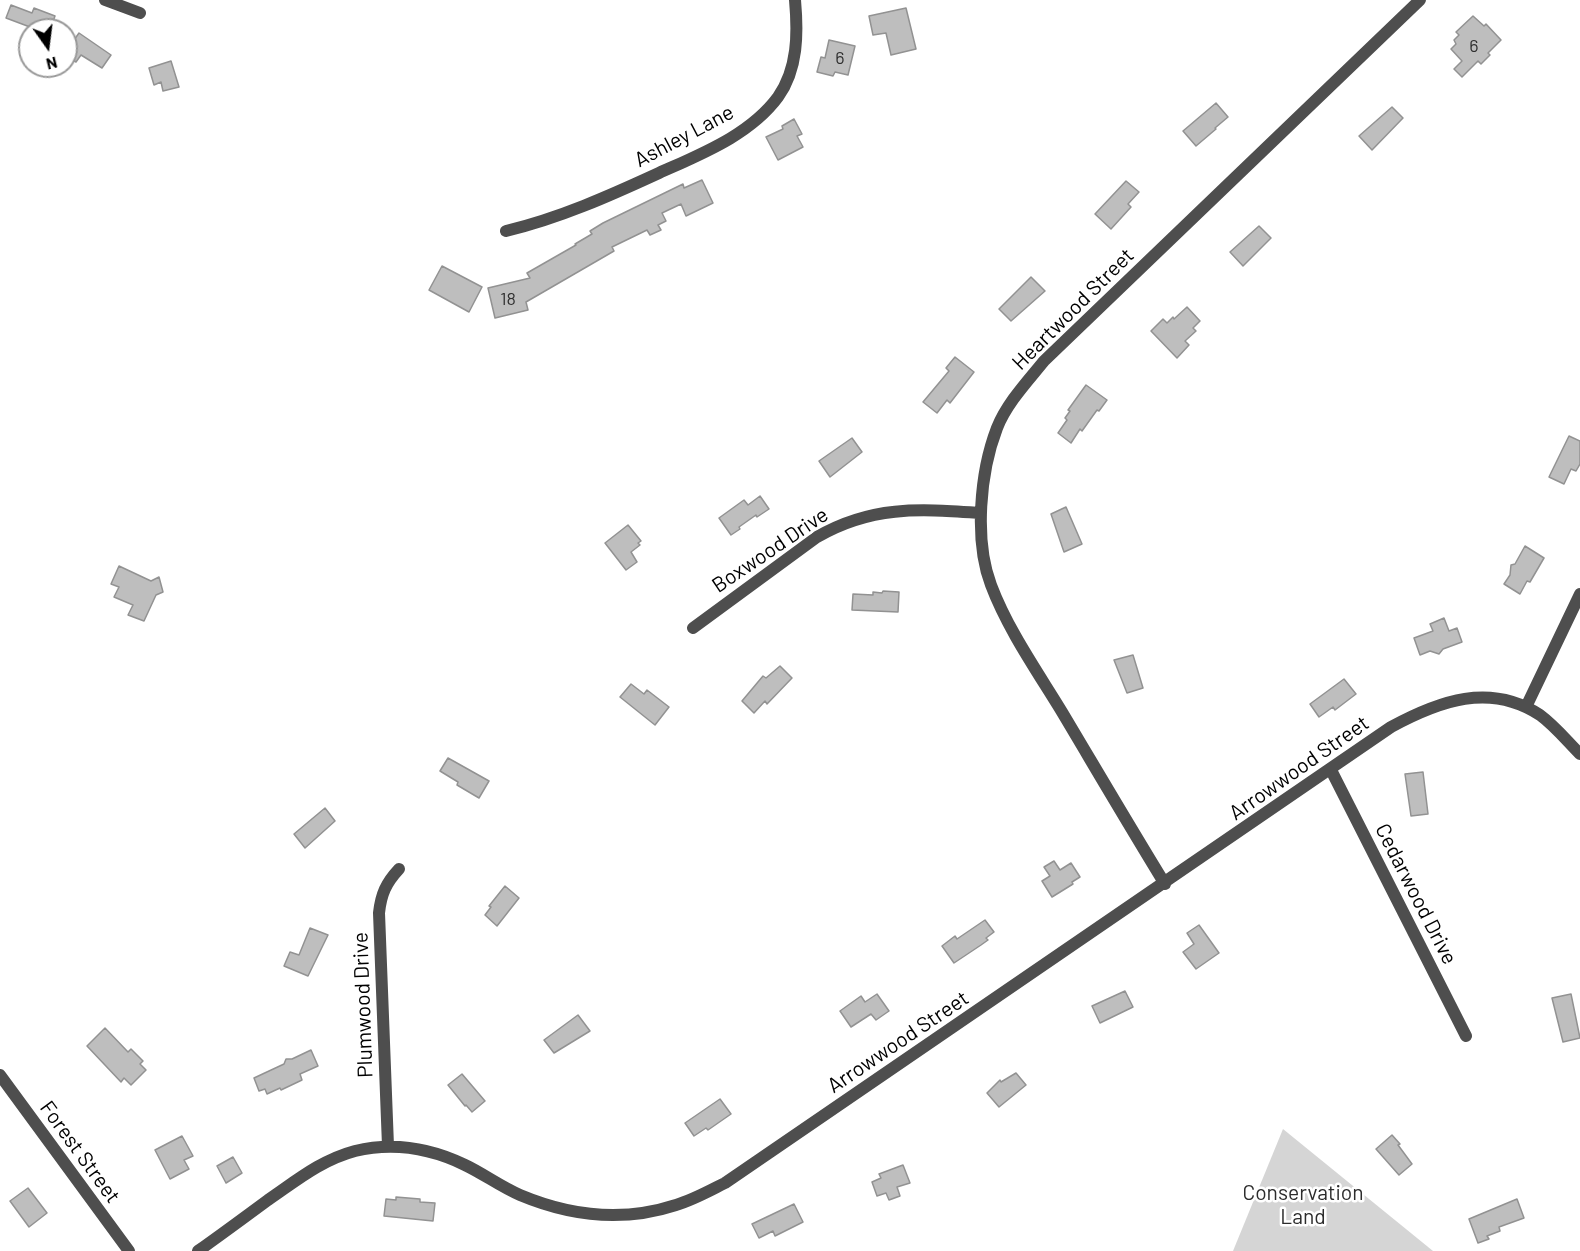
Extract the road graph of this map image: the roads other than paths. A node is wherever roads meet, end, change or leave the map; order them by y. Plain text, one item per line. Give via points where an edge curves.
1 (105, 0) edge
2 (795, 0) edge
3 (1420, 0) edge
4 (140, 13) dead end
5 (506, 231) dead end
6 (981, 513) junction
7 (1580, 594) edge
8 (693, 628) dead end
9 (1526, 707) junction
10 (1580, 754) edge
11 (1331, 770) junction
12 (399, 869) dead end
13 (1165, 884) junction
14 (1466, 1036) dead end
15 (0, 1075) edge
16 (388, 1146) junction
17 (129, 1251) edge
18 (198, 1251) edge

1 - 4 street
2 - 5 street, Ashley Lane via 797,38 792,69 778,96 760,116 734,136 618,192 541,223
3 - 6 street, Heartwood Street via 1038,369 998,428
6 - 8 street, Boxwood Drive via 917,509 855,519 817,537
6 - 13 street, Heartwood Street via 986,564 999,602
7 - 9 street
9 - 10 street, Arrowwood Street via 1541,716
9 - 11 street, Arrowwood Street via 1490,698 1448,702 1421,711 1391,728
11 - 13 street, Arrowwood Street
11 - 14 street, Cedarwood Drive
12 - 16 street, Plumwood Drive via 386,883 379,913
13 - 16 street, Arrowwood Street via 725,1183 676,1205 623,1215 571,1212 519,1195 447,1157 426,1150
15 - 17 street, Forest Street
16 - 18 street, Arrowwood Street via 324,1162

